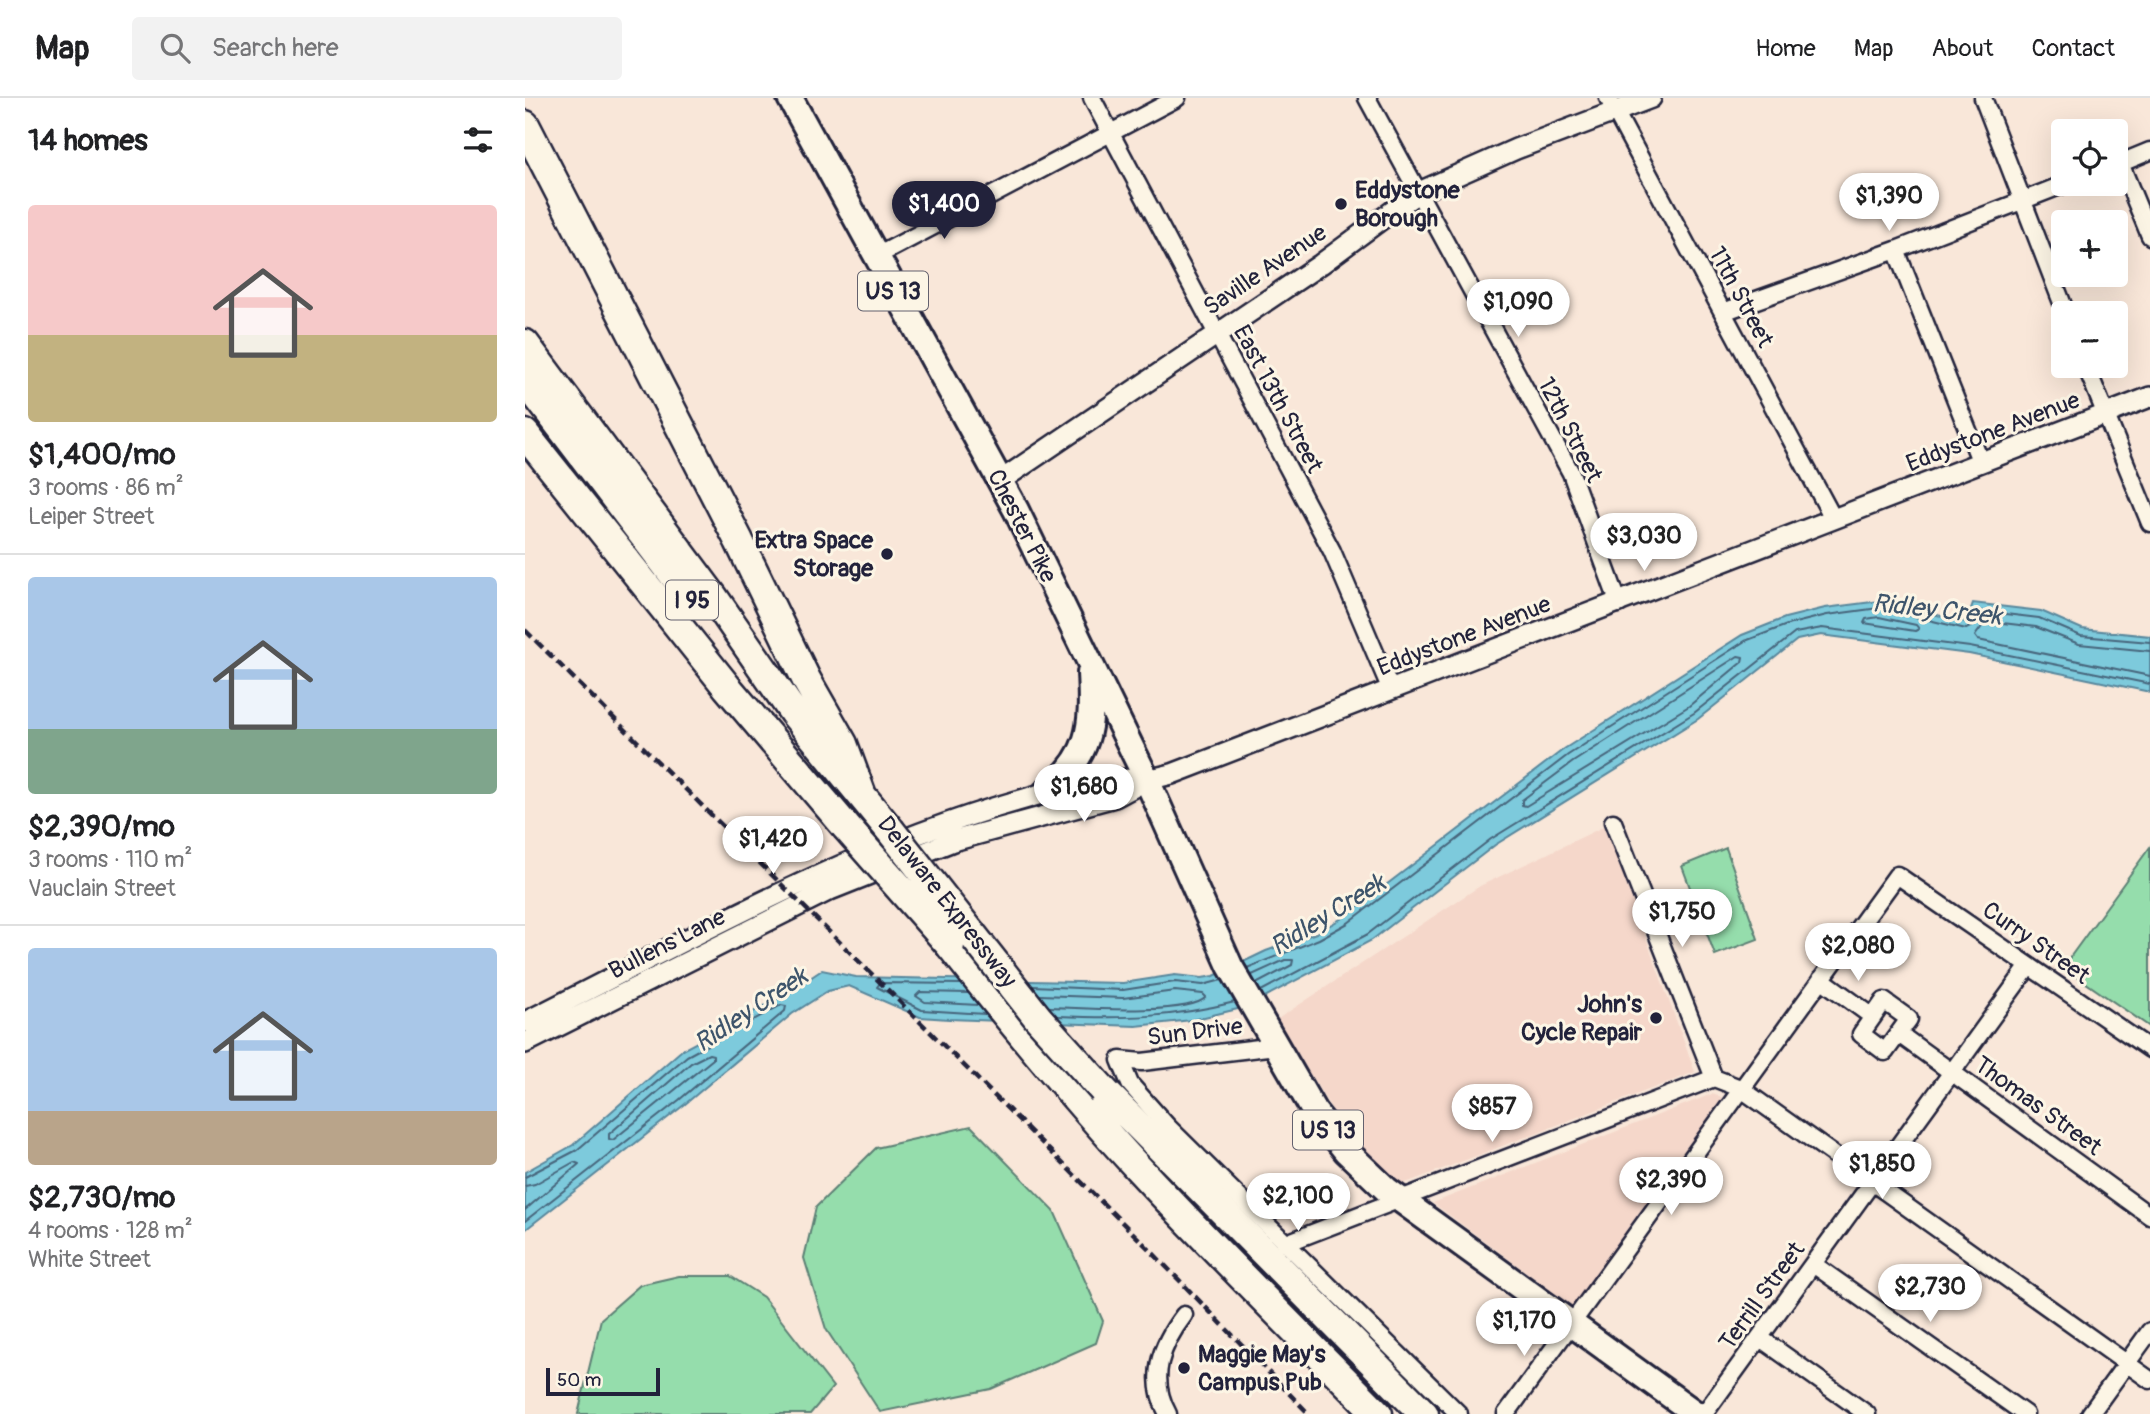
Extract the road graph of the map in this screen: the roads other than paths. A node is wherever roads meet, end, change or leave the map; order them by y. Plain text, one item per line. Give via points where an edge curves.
1 (790, 98) edge
2 (1092, 98) edge
3 (1177, 98) edge
4 (1367, 98) edge
5 (1651, 98) edge
6 (1983, 98) edge
7 (1612, 105) edge
8 (525, 125) edge
9 (1110, 132) junction
10 (2150, 151) edge
11 (2128, 160) edge
12 (2128, 186) edge
13 (2051, 189) edge
14 (1417, 193) junction
15 (2023, 200) junction
16 (2150, 236) edge
17 (1896, 250) junction
18 (875, 257) junction
19 (2061, 301) edge
20 (1723, 312) junction
21 (1217, 332) junction
22 (525, 344) edge
23 (2090, 378) edge
24 (525, 380) edge
25 (2150, 397) edge
26 (2104, 415) junction
27 (525, 434) edge
28 (1981, 463) junction
29 (1000, 481) junction
30 (1833, 518) junction
31 (2150, 523) edge
32 (1619, 604) junction
33 (1090, 662) junction
34 (1391, 690) junction
35 (1147, 780) junction
36 (1045, 793) junction
37 (860, 812) junction
38 (1613, 822) dead end
39 (2029, 966) junction
40 (1821, 979) junction
41 (1873, 1017) junction
42 (525, 1022) edge
43 (1899, 1034) junction
44 (525, 1043) edge
45 (1276, 1046) junction
46 (2150, 1049) edge
47 (1952, 1072) junction
48 (1714, 1079) junction
49 (1740, 1088) junction
50 (1095, 1100) junction
51 (1872, 1183) junction
52 (1400, 1199) junction
53 (2150, 1216) edge
54 (1284, 1244) junction
55 (1813, 1264) junction
56 (1184, 1315) dead end
57 (1572, 1324) junction
58 (2150, 1331) edge
59 (1760, 1338) junction
60 (2127, 1363) junction
61 (2150, 1380) edge
62 (1168, 1414) edge
63 (1378, 1414) edge
64 (1424, 1414) edge
65 (1459, 1414) edge
66 (1506, 1414) edge
67 (1696, 1414) edge
68 (1704, 1414) edge
69 (1867, 1414) edge
70 (2025, 1414) edge
71 (2090, 1414) edge

1 - 18 main road, Chester Pike / US 13
2 - 9 street, East 13th Street
3 - 9 street
4 - 14 street, 12th Street
5 - 7 street, Saville Avenue
6 - 15 street
7 - 14 street, Saville Avenue
7 - 20 street, 11th Street
8 - 37 highway via 843,744
9 - 18 street
9 - 21 street, East 13th Street
10 - 11 street
12 - 16 street
13 - 15 street
14 - 21 street, Saville Avenue via 1321,264
14 - 32 street, 12th Street via 1571,473
15 - 17 street
15 - 19 street
17 - 20 street
17 - 28 street
18 - 29 main road, Chester Pike / US 13
20 - 30 street, 11th Street
21 - 29 street, Saville Avenue
21 - 34 street, East 13th Street via 1332,551
22 - 37 highway, Delaware Expressway / I 95 via 712,595
23 - 26 street
24 - 37 highway, Delaware Expressway / I 95
25 - 26 street, Eddystone Avenue
26 - 28 street, Eddystone Avenue
26 - 31 street
27 - 37 highway via 727,687
28 - 30 street, Eddystone Avenue
29 - 33 main road, Chester Pike / US 13
30 - 32 street, Eddystone Avenue
32 - 34 street, Eddystone Avenue
33 - 35 main road, Chester Pike / US 13
33 - 36 main road via 1092,704 1087,741 1070,771
34 - 35 street, Eddystone Avenue
35 - 36 street, Bullens Lane via 1111,777
35 - 44 street, Bullens Lane via 1115,797 953,841 830,890
35 - 45 main road, Chester Pike / US 13 via 1230,966
36 - 42 street, Bullens Lane via 947,822 828,871
37 - 50 highway, Delaware Expressway / I 95, bridge via 1038,1018
37 - 50 highway, Delaware Expressway / I 95, bridge via 950,945
38 - 48 street
39 - 40 street, Curry Street via 1897,875
39 - 46 street, Curry Street
39 - 47 street, Terrill Street
40 - 41 street
40 - 49 street
41 - 43 street via 1884,1001 1909,1019
41 - 43 street via 1861,1034 1885,1052
43 - 47 street, Thomas Street
45 - 52 main road, US 13 via 1334,1138
45 - 54 street, Sun Drive via 1142,1062 1120,1060 1143,1100
47 - 51 street, Terrill Street
47 - 53 street, Thomas Street
48 - 49 street
48 - 52 street
49 - 51 street
49 - 57 street
50 - 63 highway, Delaware Expressway / I 95 via 1255,1292
50 - 64 highway, Delaware Expressway / I 95
51 - 55 street, Terrill Street
51 - 60 street
52 - 54 street
52 - 57 main road, US 13
54 - 65 street
55 - 59 street, Terrill Street
55 - 70 street
56 - 62 street via 1164,1346 1158,1370 1159,1392
57 - 66 street
57 - 67 main road, US 13
58 - 60 street
59 - 68 street, Terrill Street
59 - 69 street
60 - 61 street
60 - 71 street

